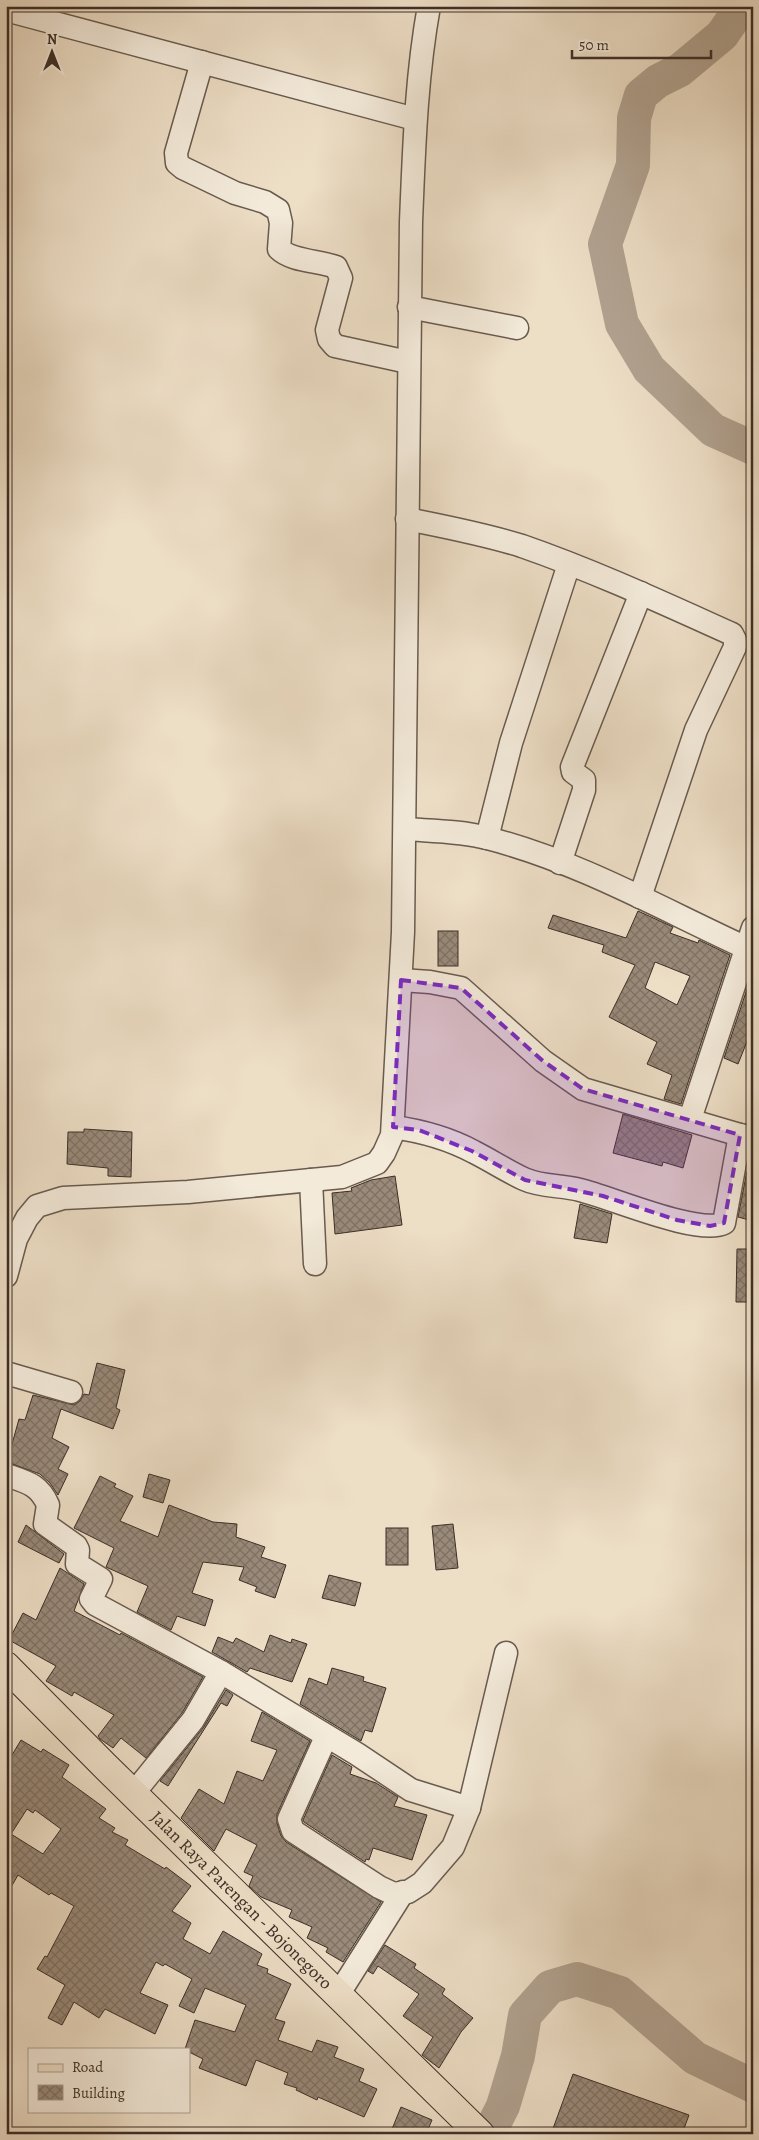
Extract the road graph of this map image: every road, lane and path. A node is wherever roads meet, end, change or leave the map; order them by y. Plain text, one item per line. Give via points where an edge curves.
1 (428, 6) edge
2 (6, 10) edge
3 (202, 62) junction
4 (415, 120) junction
5 (409, 307) junction
6 (516, 328) dead end
7 (408, 362) junction
8 (407, 519) junction
9 (569, 564) junction
10 (640, 594) junction
11 (404, 828) junction
12 (488, 838) junction
13 (560, 863) junction
14 (640, 897) junction
15 (750, 942) edge
16 (401, 980) junction
17 (690, 1119) junction
18 (394, 1127) junction
19 (746, 1136) edge
20 (311, 1180) junction
21 (314, 1264) dead end
22 (6, 1276) edge
23 (6, 1372) edge
24 (71, 1392) dead end
25 (6, 1475) edge
26 (506, 1652) dead end
27 (6, 1666) edge
28 (221, 1672) junction
29 (326, 1737) junction
30 (133, 1794) junction
31 (469, 1808) junction
32 (403, 1892) junction
33 (338, 1995) junction
34 (478, 2132) edge

1 - 4 street
2 - 3 street
3 - 4 street
3 - 7 street via 176,153 177,163 235,193 265,202 278,210 279,249 286,256 336,267 341,278 327,330 329,340 335,346
4 - 5 street
5 - 6 street
5 - 7 street
7 - 8 street
8 - 9 street via 472,532
8 - 11 street
9 - 10 street
9 - 12 street via 511,743
10 - 13 street via 572,767 573,772 584,780 584,790
10 - 14 street via 732,634 735,640 735,647 696,730
11 - 12 street
11 - 16 street
12 - 13 street
13 - 14 street
14 - 15 street
15 - 17 street
16 - 17 street via 461,988 544,1061 583,1089
16 - 18 street
17 - 19 street
18 - 19 street via 438,1136 525,1180 594,1193 677,1220 710,1226 724,1223
18 - 20 street via 377,1162 342,1177
20 - 21 street
20 - 22 street via 188,1192 63,1198 46,1203 37,1206 26,1218
23 - 24 street
25 - 28 street via 38,1489 48,1506 44,1524 76,1546 77,1564 101,1579 92,1602
26 - 31 street
27 - 30 main road, Jalan Raya Parengan - Bojonegoro
28 - 29 street
28 - 30 street via 193,1720
29 - 31 street via 411,1790
29 - 32 street via 289,1819 290,1825 293,1831 379,1887 394,1894
30 - 33 main road, Jalan Raya Parengan - Bojonegoro
31 - 32 street via 453,1847 422,1883
32 - 33 street
33 - 34 main road, Jalan Raya Parengan - Bojonegoro

